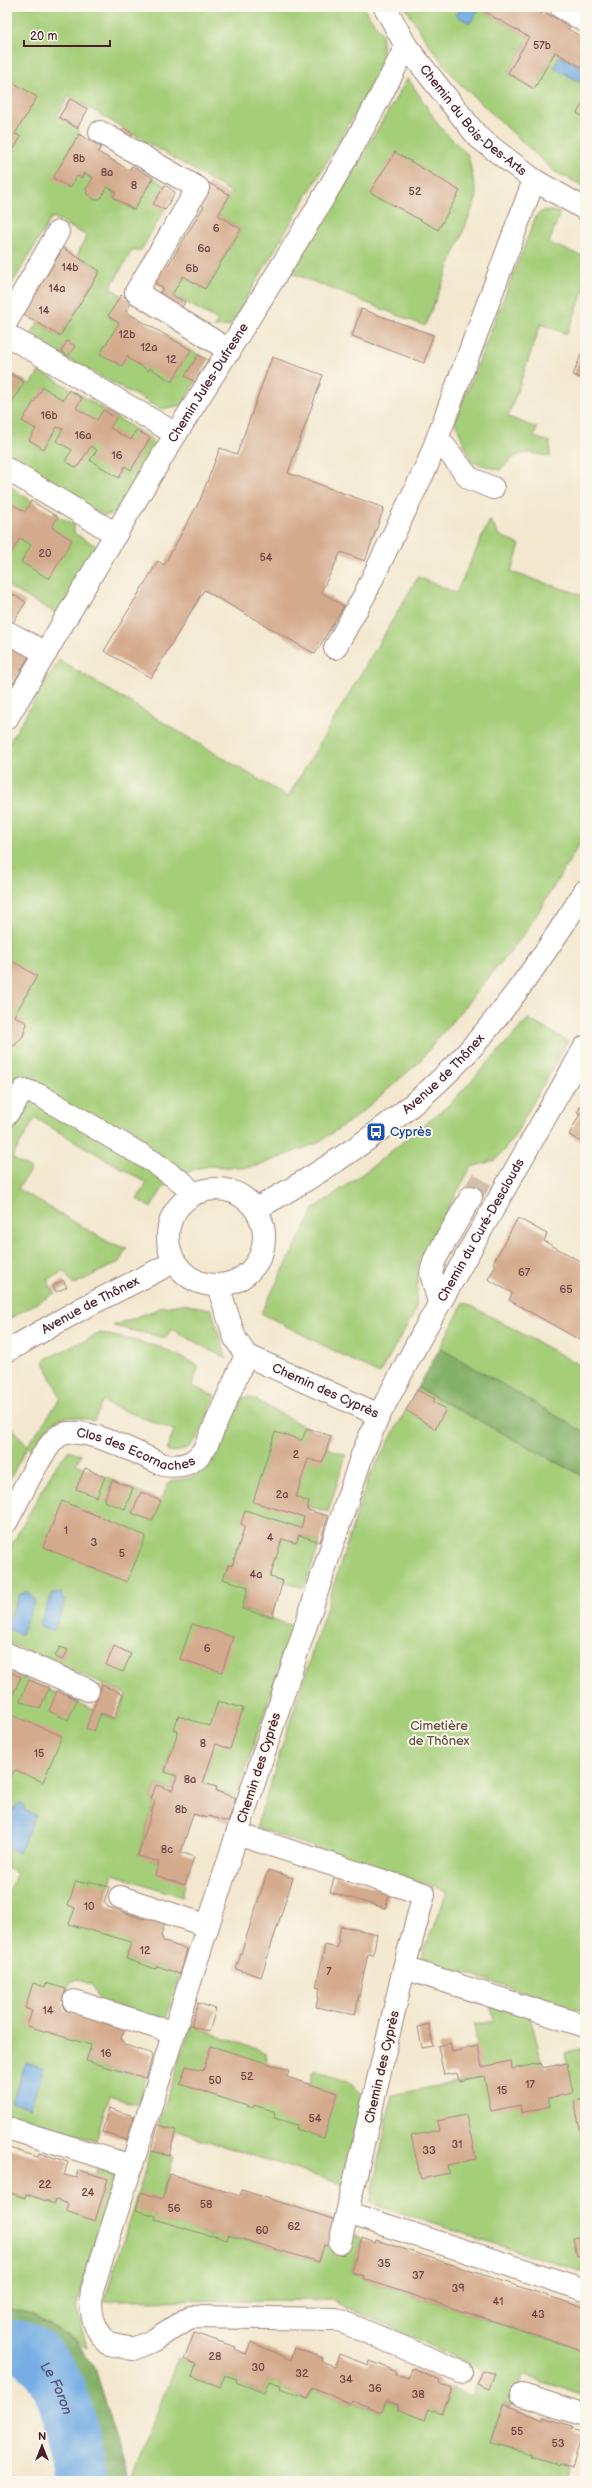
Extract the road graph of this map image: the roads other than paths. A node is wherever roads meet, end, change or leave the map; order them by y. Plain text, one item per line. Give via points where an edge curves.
1 (385, 7) edge
2 (561, 7) edge
3 (585, 21) edge
4 (406, 46) junction
5 (100, 132) dead end
6 (534, 180) junction
7 (585, 209) edge
8 (58, 232) dead end
9 (7, 321) edge
10 (7, 335) edge
11 (230, 351) junction
12 (176, 434) junction
13 (438, 438) junction
14 (7, 469) edge
15 (493, 488) dead end
16 (116, 534) junction
17 (7, 632) edge
18 (335, 648) dead end
19 (46, 653) junction
20 (7, 718) edge
21 (585, 891) edge
22 (585, 1047) edge
23 (7, 1114) edge
24 (193, 1194) junction
25 (471, 1197) tunnel mouth
26 (256, 1208) junction
27 (174, 1262) junction
28 (218, 1286) junction
29 (439, 1304) junction
30 (7, 1351) edge
31 (246, 1355) junction
32 (379, 1415) junction
33 (7, 1521) edge
34 (7, 1654) edge
35 (88, 1690) dead end
36 (237, 1834) junction
37 (120, 1897) dead end
38 (208, 1926) junction
39 (404, 1968) junction
40 (74, 2001) dead end
41 (585, 2026) edge
42 (174, 2033) junction
43 (7, 2128) edge
44 (132, 2166) junction
45 (348, 2213) junction
46 (340, 2243) dead end
47 (585, 2290) edge
48 (461, 2372) dead end
49 (522, 2395) dead end
50 (585, 2415) edge

1 - 4 street, Chemin du Bois-Des-Arts
2 - 3 street
4 - 6 street, Chemin du Bois-Des-Arts via 478,137
4 - 11 street, Chemin Jules-Dufresne via 382,97
5 - 11 street via 198,188 136,292
6 - 7 street, Chemin du Bois-Des-Arts
6 - 13 street
8 - 9 street
10 - 12 street
11 - 12 street, Chemin Jules-Dufresne
12 - 16 street, Chemin Jules-Dufresne
13 - 15 street via 469,478
13 - 18 street via 364,596
14 - 16 street
16 - 19 street, Chemin Jules-Dufresne
17 - 19 street
19 - 20 street, Chemin Jules-Dufresne
21 - 26 street, Avenue de Thônex via 513,997 434,1086 338,1160
22 - 29 street, Chemin du Curé-Desclouds
23 - 24 street via 24,1090 39,1095 152,1162 183,1183
24 - 26 street via 208,1189 224,1189 236,1193
24 - 27 street via 180,1205 169,1227 168,1242
25 - 29 street via 435,1259 431,1273
26 - 28 street via 265,1229 262,1256 246,1277
27 - 28 street via 192,1280 204,1285
27 - 30 street, Avenue de Thônex via 81,1309
28 - 31 street via 235,1338
29 - 32 street, Chemin du Curé-Desclouds
31 - 32 street, Chemin des Cyprès
31 - 33 street, Clos des Ecornaches via 206,1446 200,1456 192,1462 174,1467 164,1465 92,1435 79,1432 66,1434 56,1438 45,1453
32 - 36 street, Chemin des Cyprès via 362,1455
34 - 35 street
36 - 38 street
36 - 39 street, Chemin des Cyprès via 424,1894
37 - 38 street
38 - 42 street
39 - 41 street
39 - 45 street, Chemin des Cyprès
40 - 42 street
42 - 44 street
43 - 44 street
44 - 48 street via 90,2303 95,2325 109,2344 133,2349 152,2341 190,2317 336,2319
45 - 46 street, Chemin des Cyprès
45 - 47 street
49 - 50 street

